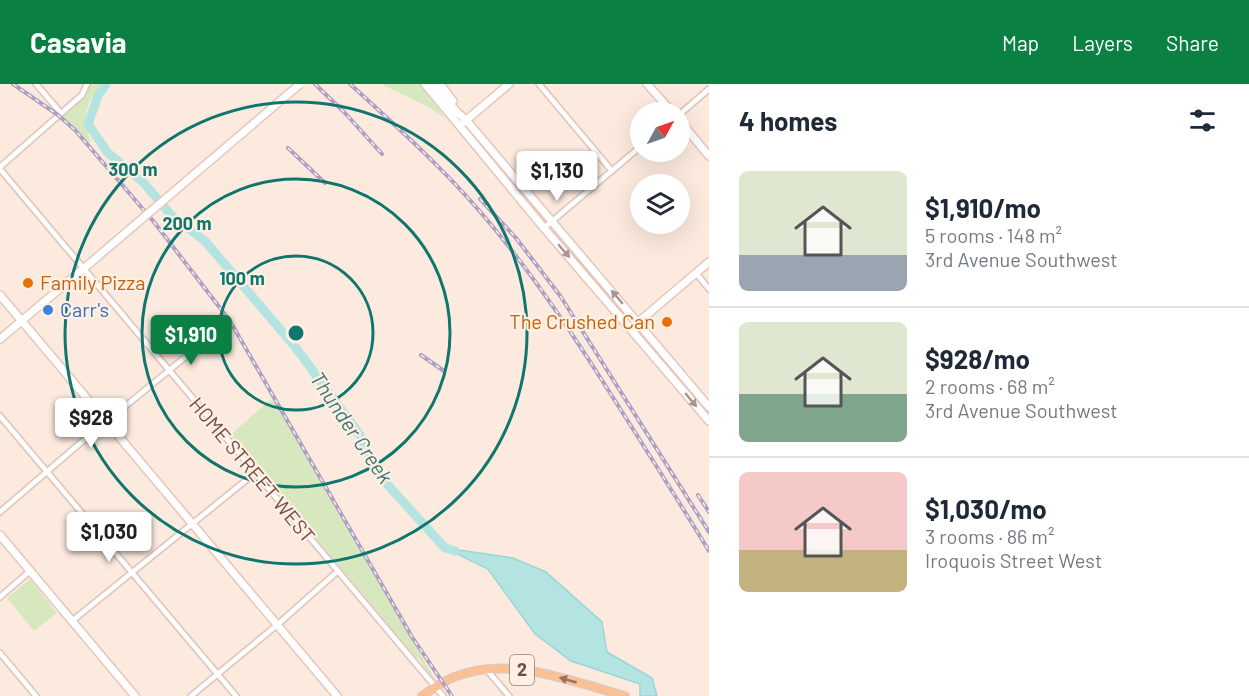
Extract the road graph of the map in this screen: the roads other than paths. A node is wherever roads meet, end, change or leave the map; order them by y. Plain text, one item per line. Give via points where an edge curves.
1 (36, 84) edge
2 (87, 84) edge
3 (300, 84) edge
4 (425, 84) edge
5 (433, 84) edge
6 (440, 84) edge
7 (509, 84) edge
8 (539, 84) edge
9 (647, 84) edge
10 (709, 89) edge
11 (663, 102) edge
12 (690, 105) edge
13 (61, 113) junction
14 (466, 120) junction
15 (459, 126) junction
16 (690, 134) edge
17 (630, 156) edge
18 (709, 156) edge
19 (0, 168) edge
20 (612, 171) junction
21 (552, 221) junction
22 (544, 228) junction
23 (709, 262) edge
24 (86, 266) junction
25 (696, 273) junction
26 (709, 289) edge
27 (0, 295) edge
28 (21, 321) junction
29 (638, 322) junction
30 (631, 328) junction
31 (0, 339) edge
32 (200, 345) dead end
33 (168, 370) junction
34 (709, 406) edge
35 (0, 416) edge
36 (107, 422) junction
37 (709, 422) edge
38 (48, 472) junction
39 (255, 473) junction
40 (0, 512) edge
41 (193, 523) junction
42 (0, 535) edge
43 (30, 571) junction
44 (338, 571) junction
45 (132, 573) junction
46 (0, 597) edge
47 (72, 621) junction
48 (277, 625) junction
49 (0, 653) edge
50 (487, 670) junction
51 (217, 674) junction
52 (436, 686) junction
53 (620, 695) edge
54 (36, 696) edge
55 (135, 696) edge
56 (191, 696) edge
57 (236, 696) edge
58 (337, 696) edge
59 (422, 696) edge
60 (443, 696) edge
61 (509, 696) edge

1 - 13 street
2 - 13 street via 82,95
3 - 24 main road, bridge
4 - 15 main road
5 - 14 main road
6 - 14 main road
7 - 14 main road
8 - 20 street
9 - 11 main road
10 - 12 street
13 - 19 street
14 - 15 main road
14 - 21 main road
15 - 22 main road
16 - 18 main road
17 - 20 street
19 - 24 street, HOME STREET WEST
20 - 21 street
21 - 22 street
29 -> 21 main road
22 -> 30 main road
23 - 25 main road
24 - 28 main road
24 - 33 street, HOME STREET WEST
25 - 26 street
25 - 29 main road
27 - 28 main road
28 - 31 main road
28 - 36 main road
29 - 30 main road
29 - 34 main road
30 -> 37 main road
32 - 33 street
33 - 36 street
33 - 39 street, HOME STREET WEST
35 - 38 street
36 - 38 street
36 - 41 main road
38 - 40 street
38 - 45 street
39 - 41 street
39 - 44 street, HOME STREET WEST
41 - 45 street
41 - 48 main road
42 - 43 main road
43 - 46 street
43 - 47 main road
44 - 48 street
44 - 52 street, HOME STREET WEST
45 - 47 street
45 - 51 street
47 - 55 main road
48 - 51 street
48 - 58 main road
49 - 54 street
50 - 52 main road, 2
53 -> 50 main road, 2 via 540,672
50 - 61 street
51 - 56 street
51 - 57 street
52 - 59 main road, 2
52 - 60 street, HOME STREET WEST

